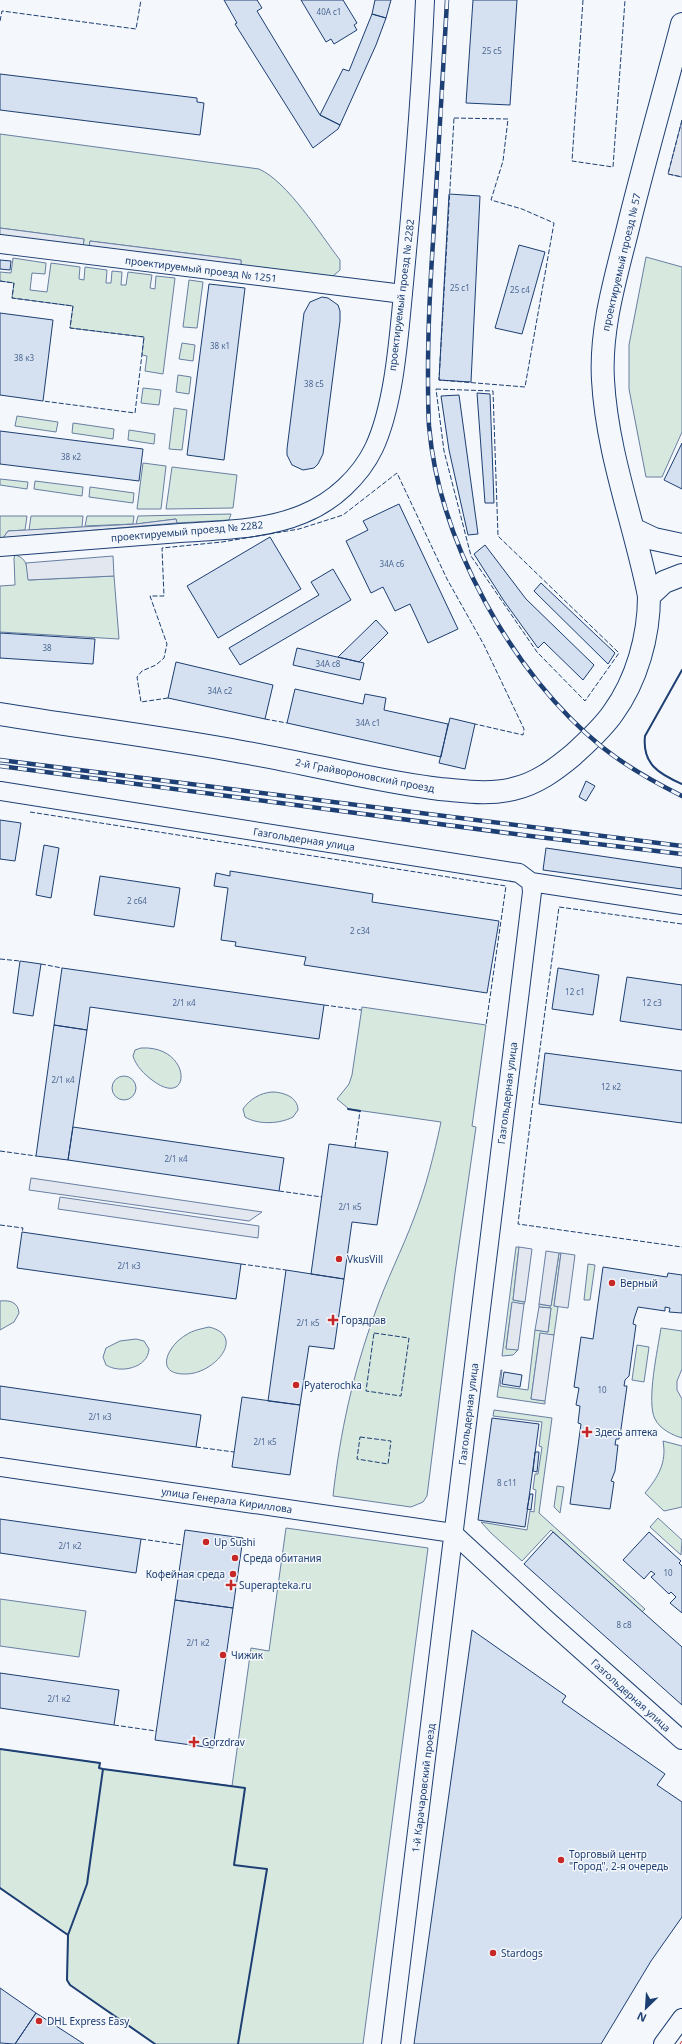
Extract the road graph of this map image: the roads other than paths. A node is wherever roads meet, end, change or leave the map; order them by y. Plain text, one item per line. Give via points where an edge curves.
1 (425, 0) edge
2 (682, 24) edge
3 (0, 244) edge
4 (403, 294) junction
5 (634, 529) junction
6 (682, 544) edge
7 (0, 547) edge
8 (682, 575) edge
9 (650, 596) junction
10 (0, 714) edge
11 (0, 792) edge
12 (530, 882) junction
13 (682, 905) edge
14 (0, 1467) edge
15 (454, 1533) junction
16 (682, 1740) edge
17 (682, 2018) edge
18 (391, 2044) edge
19 (663, 2044) edge

1 - 4 street, проектируемый проезд № 2282
2 - 5 main road, проектируемый проезд № 57 via 622,251 604,344 603,379 607,419
3 - 4 street, проектируемый проезд № 1251
4 - 7 street, проектируемый проезд № 2282 via 398,342 387,409 381,429 366,461 350,482 330,500 304,514 245,528
5 - 6 main road via 654,539
5 - 9 main road, проектируемый проезд № 57
8 - 9 main road via 664,582
9 - 10 main road, 2-й Грайвороновский проезд via 644,644 631,679 614,712 591,738 562,764 543,778 515,789 477,794 427,787 241,752
11 - 12 street, Газгольдерная улица via 519,873
12 - 13 street
12 - 15 street, Газгольдерная улица via 532,892
14 - 15 street, улица Генерала Кириллова
15 - 16 street, Газгольдерная улица via 546,1620
15 - 18 street, 1-й Карачаровский проезд
17 - 19 street

